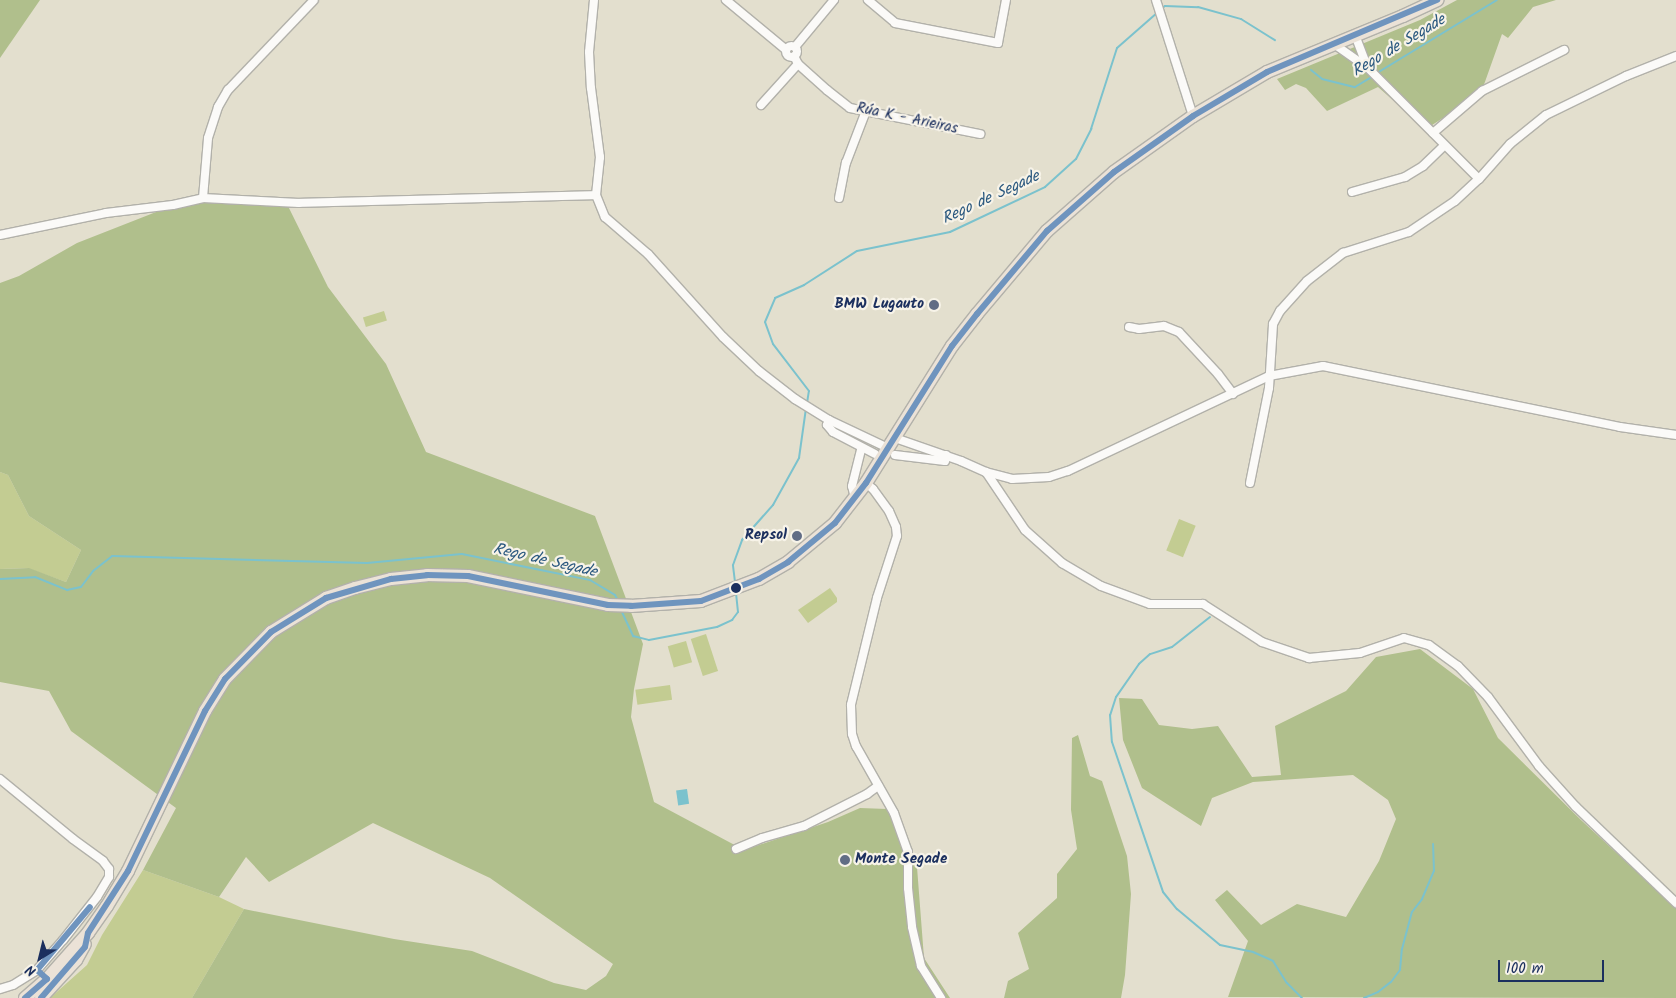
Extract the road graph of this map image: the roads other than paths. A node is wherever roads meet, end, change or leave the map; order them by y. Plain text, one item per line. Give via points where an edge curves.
1 (314, 0) edge
2 (594, 0) edge
3 (726, 0) edge
4 (834, 0) edge
5 (868, 0) edge
6 (1006, 0) edge
7 (1156, 0) edge
8 (1437, 0) edge
9 (1355, 35) junction
10 (1334, 44) junction
11 (795, 47) junction
12 (785, 49) junction
13 (1564, 50) dead end
14 (794, 56) junction
15 (1676, 56) edge
16 (798, 64) junction
17 (1368, 68) junction
18 (761, 105) dead end
19 (866, 111) junction
20 (1193, 116) junction
21 (1433, 133) junction
22 (980, 134) dead end
23 (1444, 146) junction
24 (1479, 179) junction
25 (1352, 192) dead end
26 (596, 195) junction
27 (202, 198) junction
28 (839, 198) dead end
29 (0, 235) edge
30 (1129, 327) dead end
31 (1269, 376) junction
32 (1233, 394) junction
33 (829, 420) junction
34 (1676, 435) edge
35 (892, 447) junction
36 (861, 449) junction
37 (875, 454) dead end
38 (946, 455) junction
39 (986, 472) junction
40 (866, 483) junction
41 (1250, 483) dead end
42 (855, 499) junction
43 (0, 779) edge
44 (878, 786) junction
45 (736, 849) dead end
46 (97, 898) junction
47 (1676, 903) edge
48 (107, 906) junction
49 (88, 933) junction
50 (37, 970) junction
51 (47, 979) junction
52 (0, 989) edge
53 (25, 998) edge
54 (41, 998) edge
55 (941, 998) edge

1 - 27 street via 228,90 218,107 208,138
2 - 26 street via 589,52 600,157
3 - 12 street, Rúa K - Arieiras
4 - 11 street
5 - 6 street via 895,23 998,43
7 - 20 street
8 - 9 highway
9 - 10 highway
9 - 17 street
10 - 17 street
10 - 20 highway via 1267,72
11 - 12 street via 790,45
11 - 14 street
12 - 14 street, Rúa K - Arieiras via 787,56
13 - 21 street via 1482,91
14 - 16 street, Rúa K - Arieiras
15 - 24 street via 1546,115 1510,144
16 - 18 street
16 - 19 street, Rúa K - Arieiras via 850,108
17 - 21 street
19 - 22 street, Rúa K - Arieiras
19 - 28 street via 846,162
20 - 35 highway via 1114,172 1047,231 952,346
21 - 23 street
23 - 24 street
23 - 25 street via 1423,166 1405,177
24 - 31 street via 1455,201 1409,232 1343,254 1307,280 1272,324
26 - 27 street via 299,203
26 - 33 street via 605,217 648,254 723,337 759,371
27 - 29 street via 106,213
30 - 32 street via 1164,326 1180,332
31 - 32 street
31 - 34 street via 1323,366 1620,427
31 - 41 street
32 - 39 street via 1068,471 1049,477 1012,479
33 - 35 street
33 - 36 street via 827,425 833,432
35 - 38 street
35 - 38 street via 945,461
35 - 40 highway
36 - 37 street
36 - 42 street via 852,486
38 - 39 street
39 - 47 street via 1024,530 1062,563 1100,586 1150,604 1203,604 1262,642 1309,658 1360,654 1404,638 1429,645 1458,666 1488,697 1539,766 1576,808
40 - 42 highway
40 - 44 street via 889,511 897,536 876,598 851,705 852,734
42 - 48 highway via 835,523 788,562 759,580 701,601 608,605 468,576 427,575 391,579 326,598 271,632 225,679 205,711 128,872
43 - 46 street via 72,840 103,861 109,869 109,877
44 - 45 street via 804,826
44 - 55 street via 894,813 908,852 912,927 921,966
46 - 48 street
46 - 50 street
48 - 49 highway
49 - 51 highway
49 - 54 highway via 85,947 76,960
50 - 51 street
50 - 52 street
51 - 53 highway

